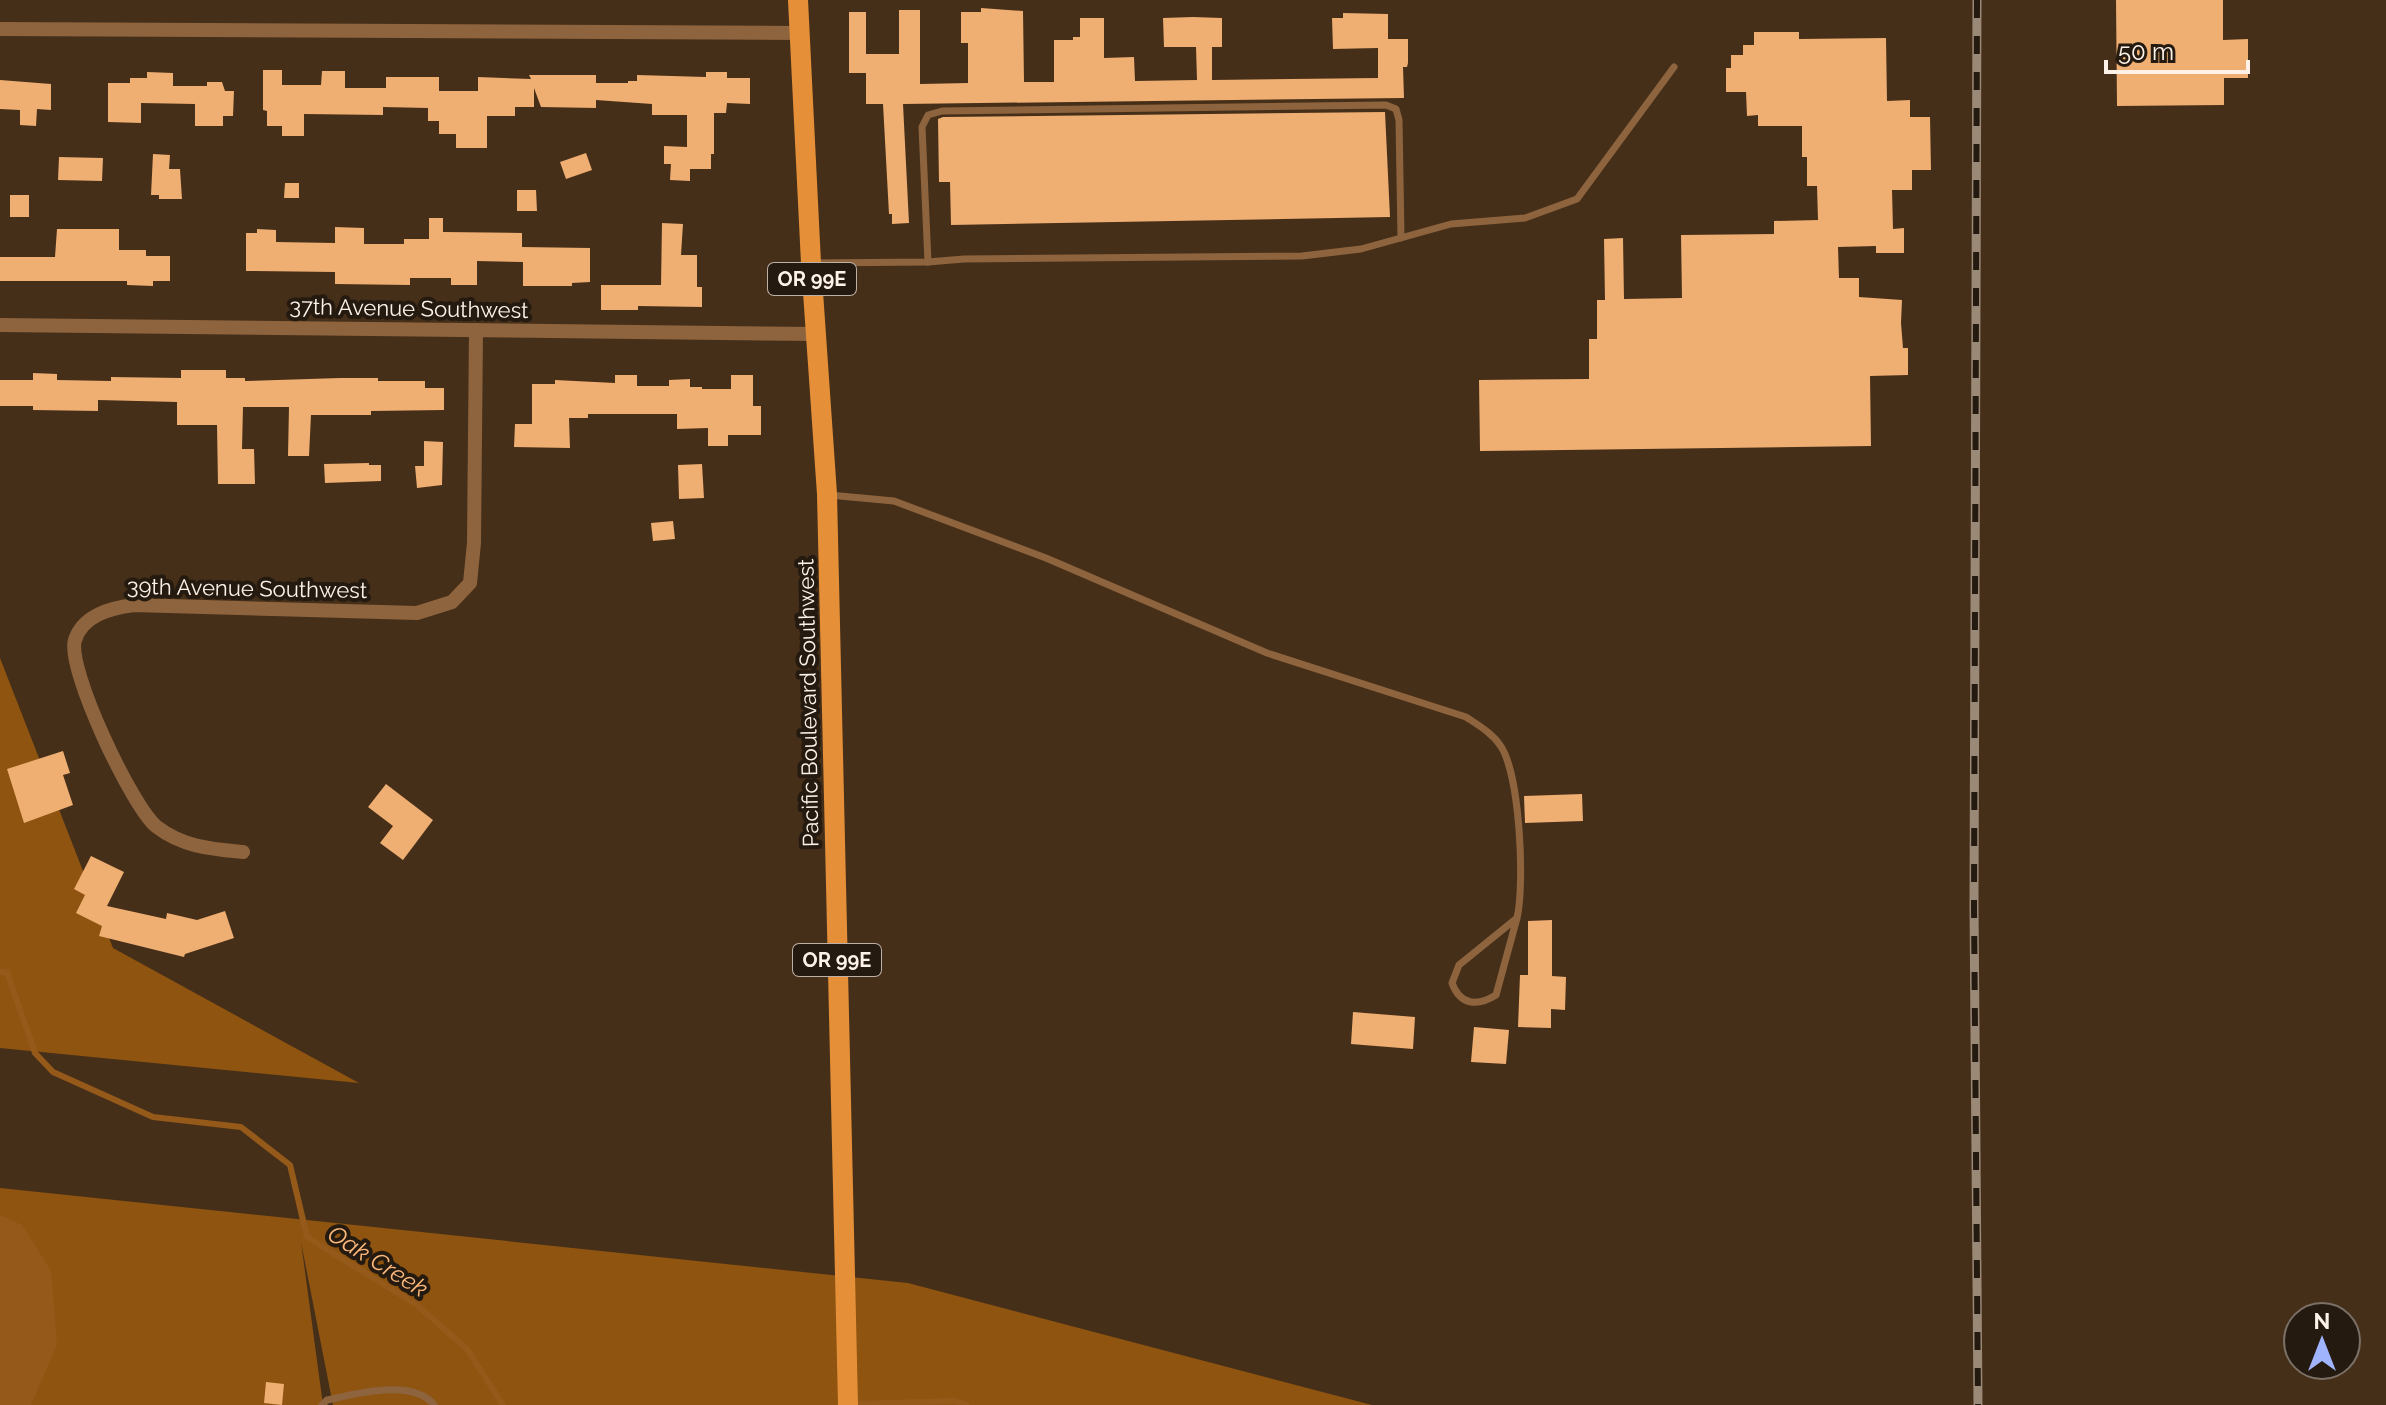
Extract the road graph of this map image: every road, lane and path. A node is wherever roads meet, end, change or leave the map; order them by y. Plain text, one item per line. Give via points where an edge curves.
1 (798, 0) edge
2 (0, 29) edge
3 (799, 33) junction
4 (1674, 67) dead end
5 (1401, 238) junction
6 (928, 262) junction
7 (811, 263) junction
8 (0, 325) edge
9 (476, 330) junction
10 (818, 334) junction
11 (827, 494) junction
12 (243, 852) dead end
13 (1517, 918) junction
14 (322, 1405) edge
15 (434, 1405) edge
16 (848, 1405) edge

1 - 3 main road, Pacific Boulevard Southwest / OR 99E
2 - 3 street
3 - 7 main road, Pacific Boulevard Southwest / OR 99E
4 - 5 lane via 1577,199 1525,218 1451,224
5 - 6 lane via 1302,256
5 - 6 lane via 1399,120 1396,109 1386,105 942,111 928,115 922,127
6 - 7 lane
7 - 10 main road, Pacific Boulevard Southwest / OR 99E
8 - 9 street, 37th Avenue Southwest
9 - 10 street, 37th Avenue Southwest
9 - 12 street, 39th Avenue Southwest via 474,543 470,583 452,602 417,613 134,605 108,609 78,633 74,644 79,679 133,797 154,825 198,847
10 - 11 main road, Pacific Boulevard Southwest / OR 99E
11 - 13 lane via 907,505 1267,653 1466,717 1501,746 1514,787 1522,881
11 - 16 main road, Pacific Boulevard Southwest / OR 99E
13 - 13 lane via 1496,995 1486,1002 1468,1002 1456,995 1452,983 1459,965
14 - 15 lane via 375,1390 418,1394

